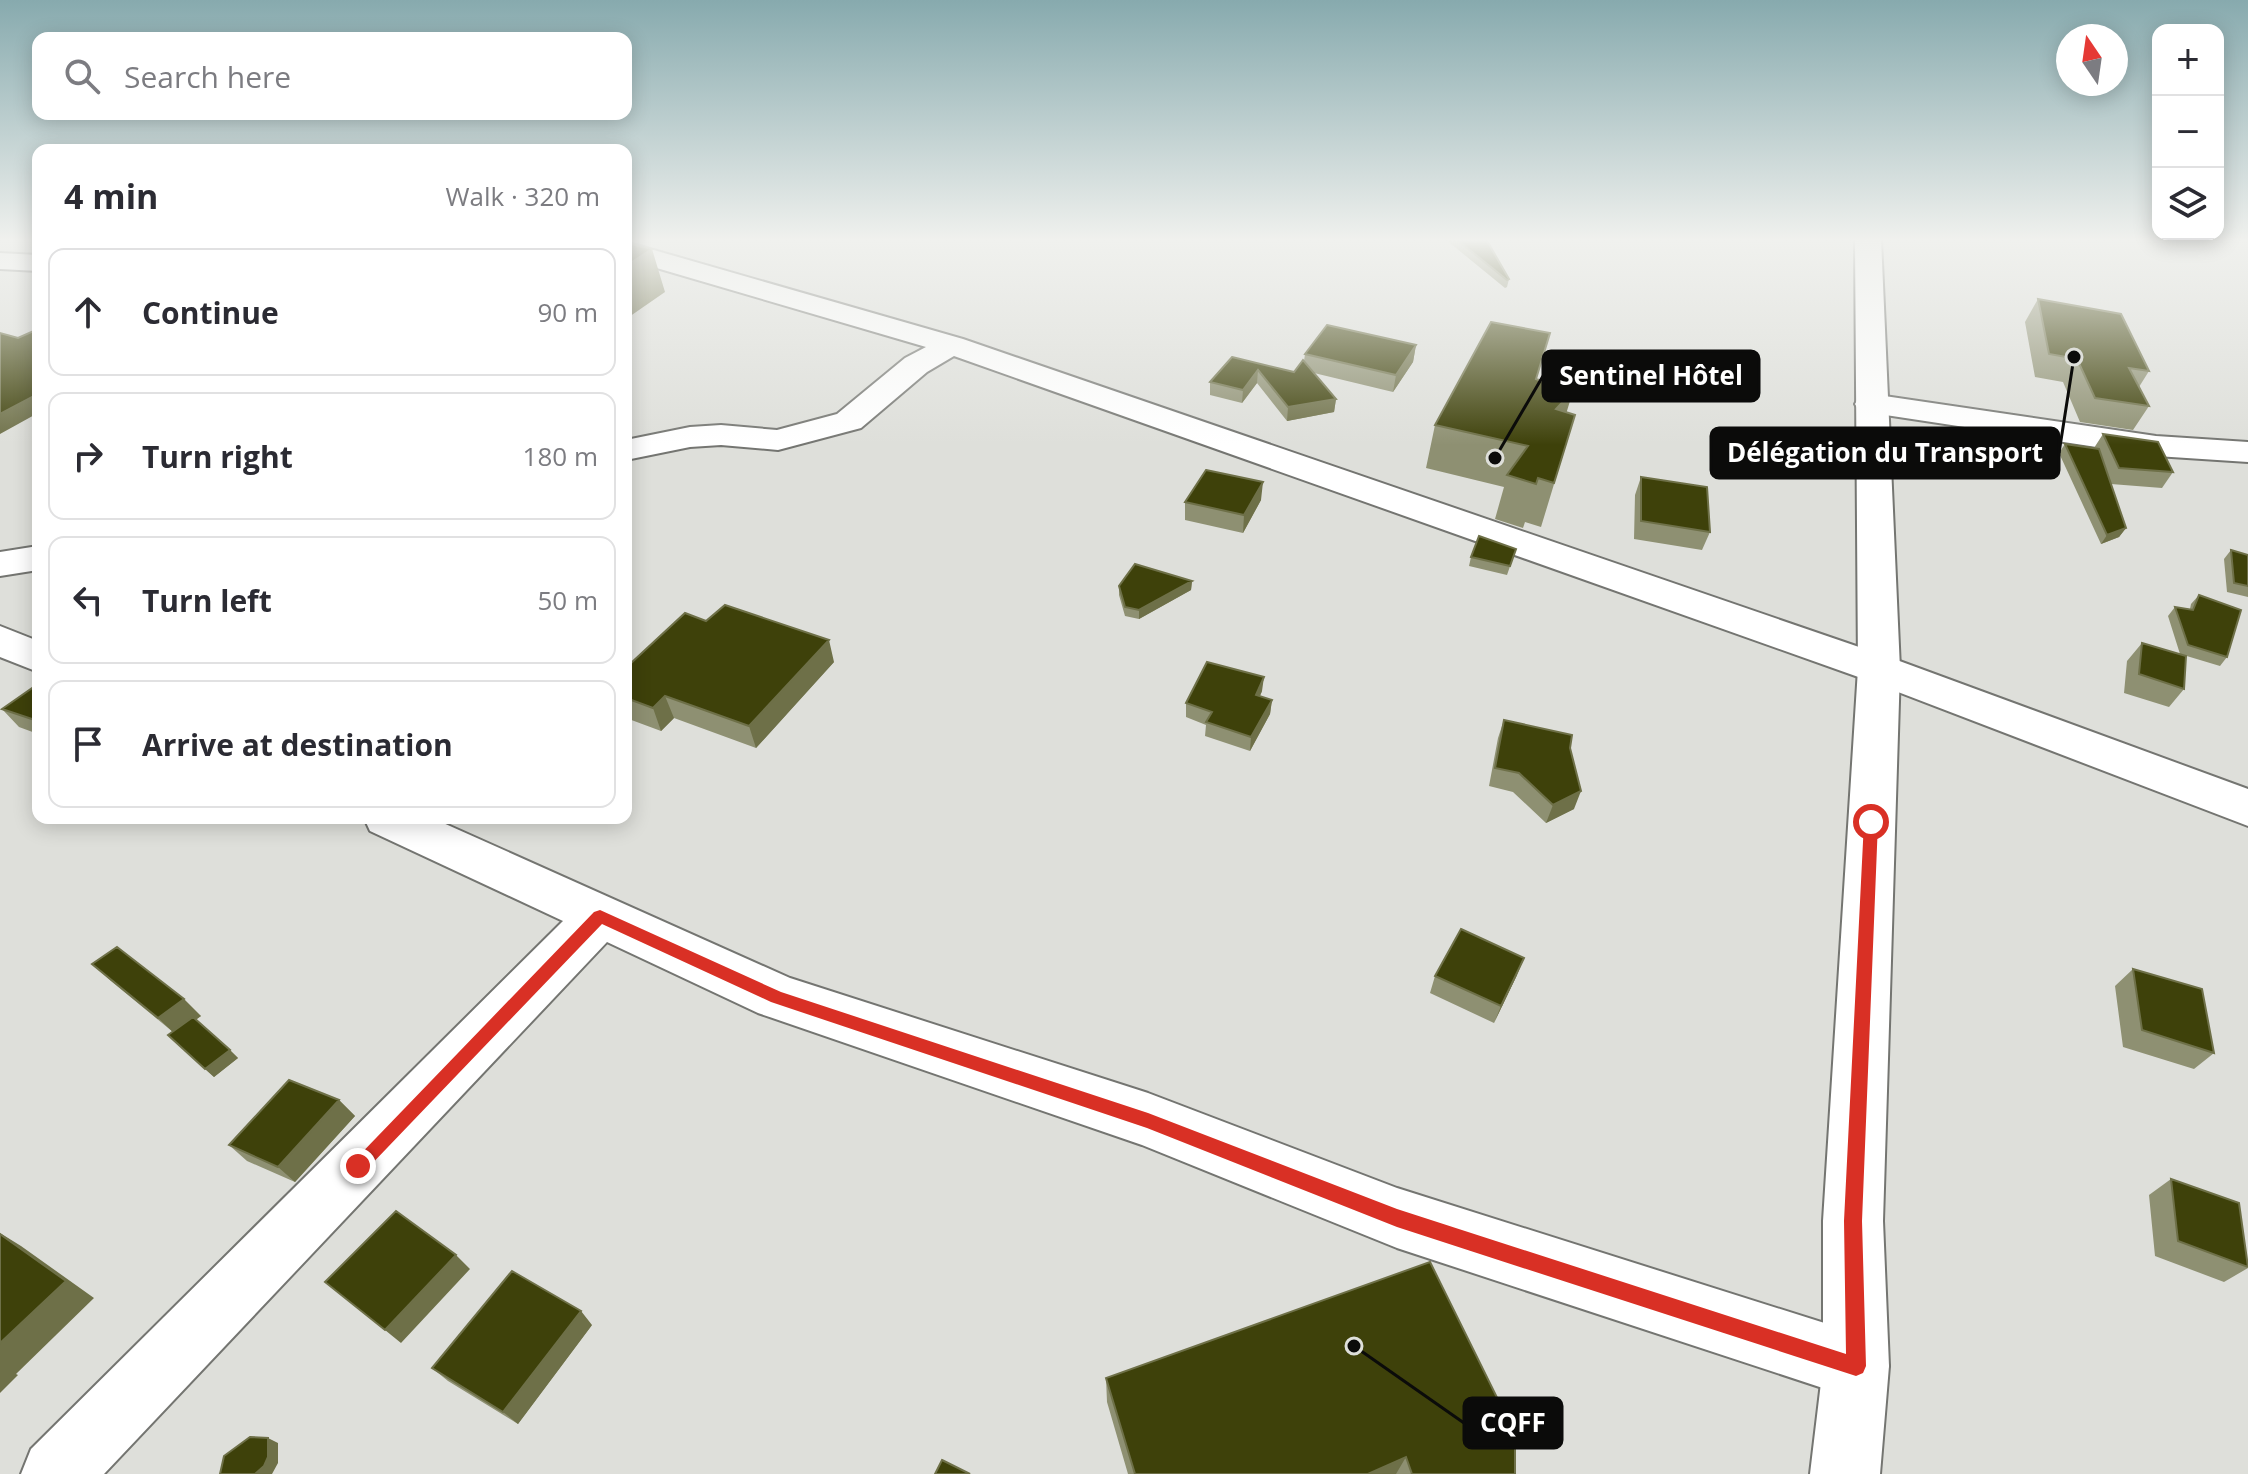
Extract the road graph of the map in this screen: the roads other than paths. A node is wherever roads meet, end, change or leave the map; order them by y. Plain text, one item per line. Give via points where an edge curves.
1 (824, 308) edge
2 (1871, 308) edge
3 (952, 345) junction
4 (1871, 404) junction
5 (632, 448) edge
6 (2248, 452) edge
7 (32, 559) edge
8 (0, 564) edge
9 (0, 640) edge
10 (32, 655) edge
11 (1879, 669) junction
12 (2248, 808) edge
13 (400, 824) edge
14 (600, 916) junction
15 (1856, 1366) junction
16 (56, 1474) edge
17 (1845, 1474) edge

1 - 3 street
2 - 4 street
3 - 5 street via 916,365 849,421 778,440 706,436
3 - 11 street
4 - 6 street via 2156,446
4 - 11 street
7 - 8 street
9 - 10 street
11 - 12 street
11 - 15 street via 1853,1221
13 - 14 street
14 - 15 street via 777,997 1148,1120 1397,1218
14 - 16 street
15 - 17 street

